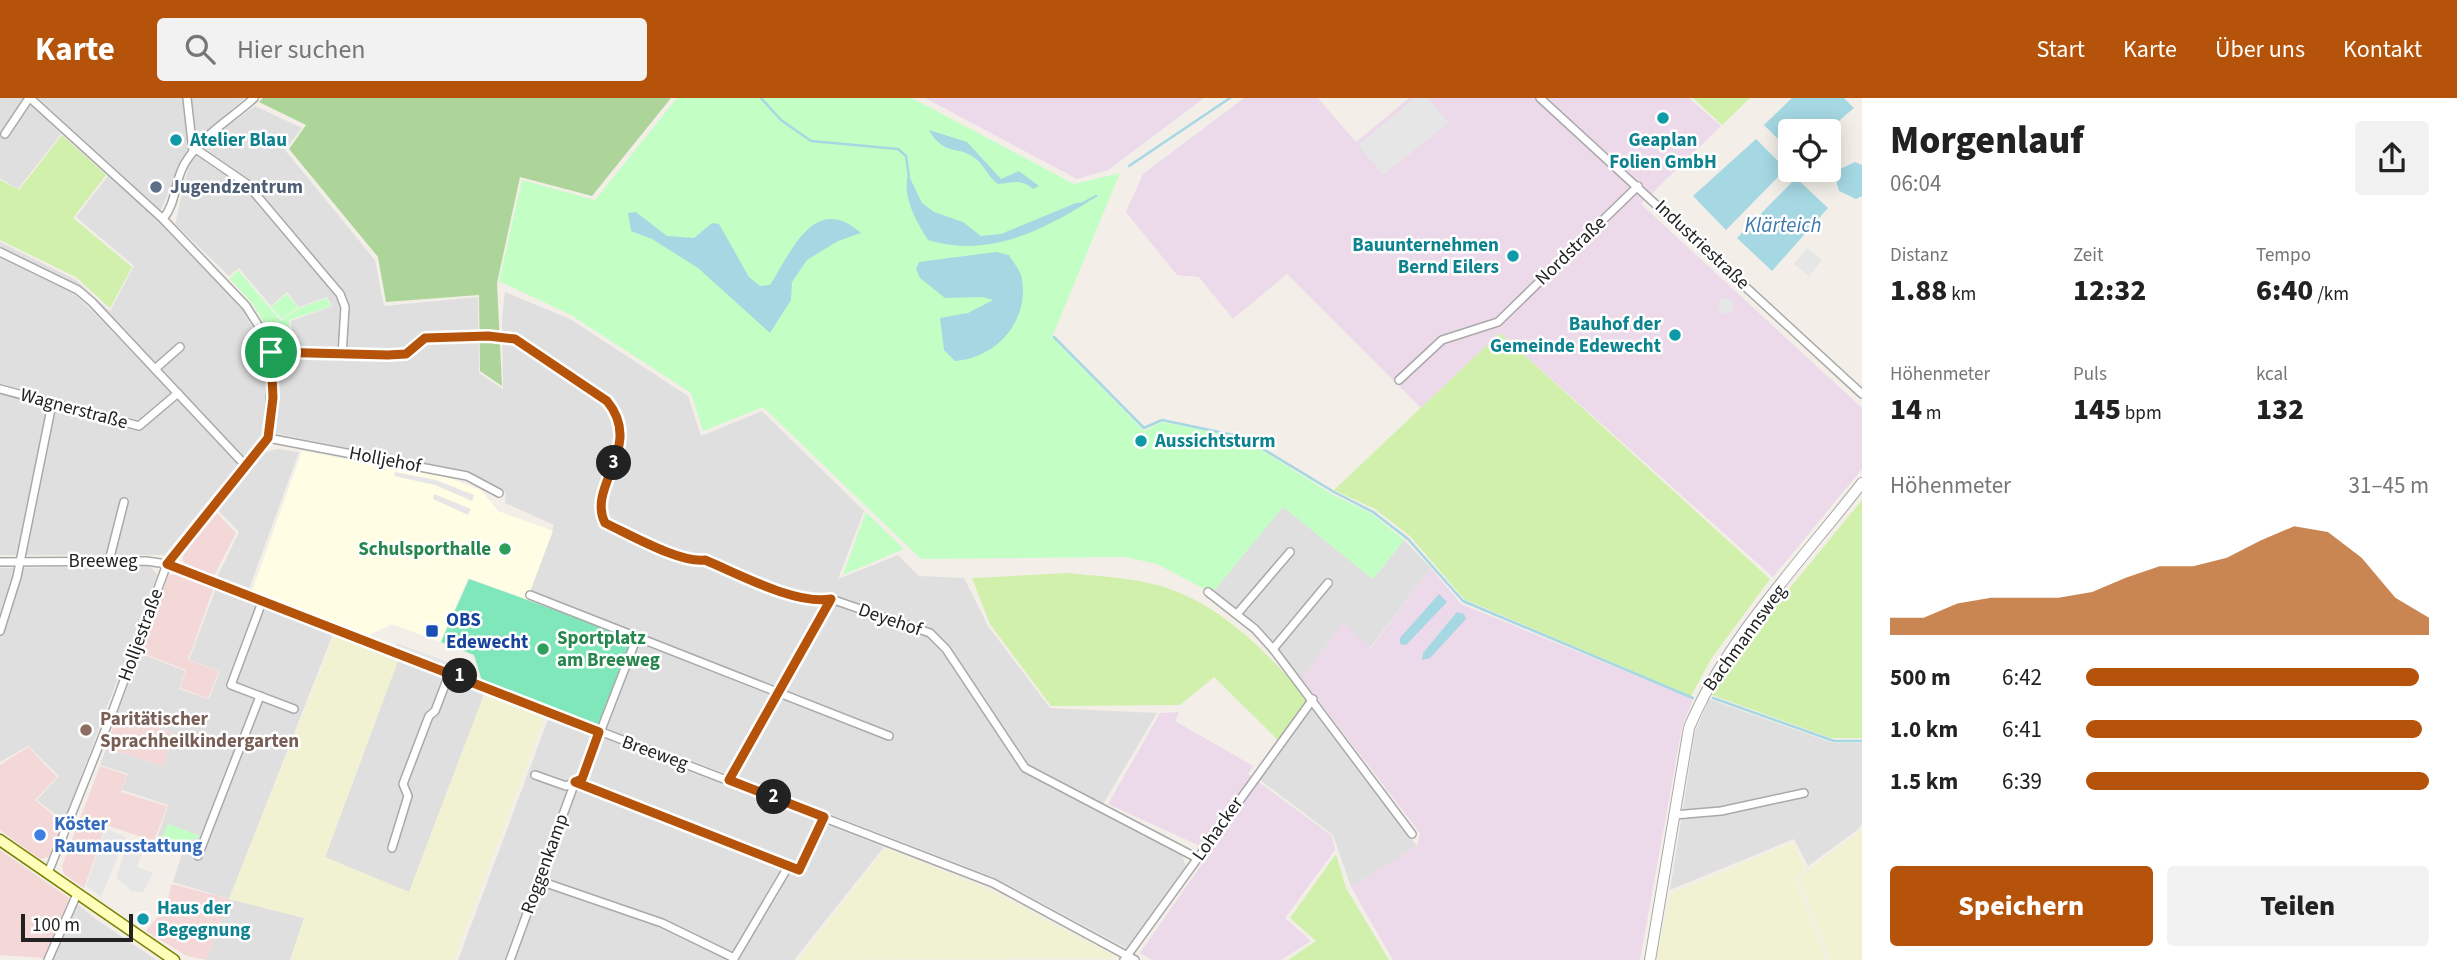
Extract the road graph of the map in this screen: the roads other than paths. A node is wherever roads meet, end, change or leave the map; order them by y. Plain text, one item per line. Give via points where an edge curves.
1 (187, 98) edge
2 (254, 98) edge
3 (1540, 98) edge
4 (32, 99) edge
5 (5, 134) dead end
6 (194, 150) junction
7 (1638, 186) junction
8 (163, 219) junction
9 (0, 252) edge
10 (180, 347) dead end
11 (271, 352) junction
12 (342, 356) junction
13 (155, 369) junction
14 (1399, 380) dead end
15 (0, 389) edge
16 (178, 394) junction
17 (1862, 394) edge
18 (52, 404) junction
19 (268, 438) junction
20 (245, 465) junction
21 (1862, 484) edge
22 (499, 493) dead end
23 (124, 502) dead end
24 (1290, 552) dead end
25 (109, 561) junction
26 (0, 562) edge
27 (18, 562) junction
28 (167, 564) junction
29 (1328, 583) dead end
30 (1208, 592) dead end
31 (530, 595) dead end
32 (831, 599) junction
33 (262, 601) junction
34 (1237, 614) junction
35 (0, 631) edge
36 (637, 637) junction
37 (1273, 649) junction
38 (450, 672) junction
39 (779, 691) junction
40 (260, 696) junction
41 (1313, 699) junction
42 (294, 709) dead end
43 (599, 732) junction
44 (890, 736) dead end
45 (535, 775) dead end
46 (729, 780) junction
47 (575, 782) junction
48 (1804, 793) dead end
49 (1674, 815) junction
50 (824, 817) junction
51 (1412, 834) dead end
52 (0, 840) edge
53 (392, 848) dead end
54 (198, 856) dead end
55 (1197, 858) junction
56 (788, 867) junction
57 (48, 873) junction
58 (540, 881) junction
59 (77, 894) junction
60 (734, 959) edge
61 (1129, 959) edge
62 (48, 960) edge
63 (174, 960) edge
64 (510, 960) edge
65 (1650, 960) edge

1 - 6 street
2 - 6 street
3 - 7 street, Industriestraße
4 - 5 street
4 - 8 street
6 - 8 street
6 - 12 street via 247,184 340,294 345,306
7 - 14 street, Nordstraße via 1498,323 1442,340
7 - 17 street, Industriestraße
8 - 11 street via 246,306
9 - 13 street via 78,290
10 - 13 street
11 - 12 street, Deyehof
11 - 19 street via 273,398
12 - 32 street, Deyehof via 406,354 425,338 515,339 607,401 620,421 621,439 600,510 605,523 799,597 816,602
13 - 16 street
15 - 18 street, Wagnerstraße
16 - 18 street, Wagnerstraße via 139,426
16 - 20 street
18 - 27 street
19 - 20 street, Holljestraße
19 - 22 street, Holljehof via 467,476
20 - 28 street, Holljestraße
21 - 49 street, Bachmannsweg via 1715,674 1689,728
23 - 25 street
24 - 34 street
25 - 27 street, Breeweg
25 - 28 street, Breeweg
26 - 27 street, Breeweg
27 - 35 street
28 - 33 street, Breeweg
28 - 57 street, Holljestraße
29 - 37 street
30 - 34 street
31 - 36 street
32 - 39 street
32 - 55 street, Deyehof via 930,633 946,649 1025,768
33 - 38 street, Breeweg
33 - 40 street via 231,685
34 - 37 street
36 - 39 street
36 - 43 street, Roggenkamp
37 - 41 street
38 - 43 street, Breeweg
38 - 53 street via 403,784 408,796
39 - 44 street
39 - 46 street
40 - 42 street
40 - 54 street
41 - 51 street
41 - 55 street, Lohacker
43 - 46 street, Breeweg
43 - 47 street, Roggenkamp via 582,779
45 - 47 street via 566,786
46 - 50 street, Breeweg
47 - 56 street
47 - 58 street, Roggenkamp
48 - 49 street via 1721,811
49 - 65 street, Bachmannsweg
50 - 56 street via 799,870
50 - 61 street, Breeweg via 993,883
52 - 57 main road
55 - 61 street, Lohacker
56 - 60 street
57 - 59 main road
58 - 60 street via 662,923
58 - 64 street, Roggenkamp
59 - 62 street
59 - 63 main road

